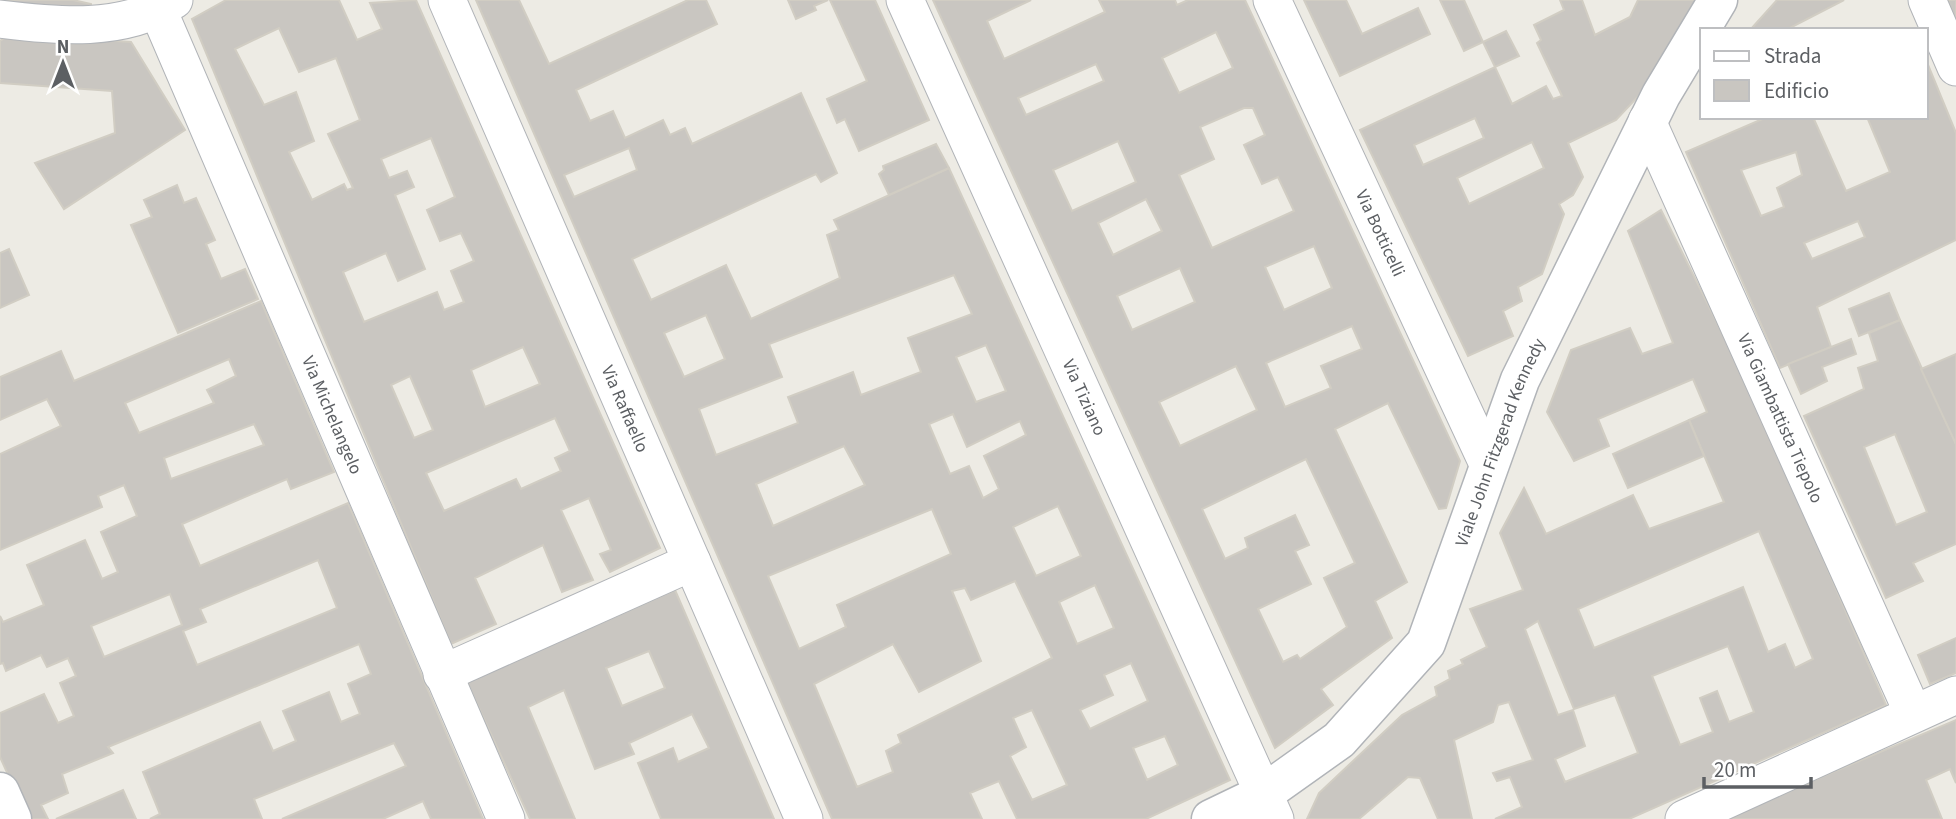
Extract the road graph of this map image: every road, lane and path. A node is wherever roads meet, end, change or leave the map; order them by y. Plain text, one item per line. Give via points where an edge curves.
1 (447, 0) edge
2 (905, 0) edge
3 (1272, 0) edge
4 (1718, 0) edge
5 (1927, 0) edge
6 (166, 5) edge
7 (0, 19) edge
8 (1702, 28) edge
9 (1700, 31) edge
10 (1956, 67) edge
11 (1647, 121) junction
12 (1489, 466) junction
13 (692, 562) junction
14 (442, 674) junction
15 (1956, 695) edge
16 (1913, 713) junction
17 (0, 792) edge
18 (1269, 807) edge
19 (12, 819) edge
20 (506, 819) edge
21 (804, 819) edge
22 (1211, 819) edge
23 (1684, 819) edge

1 - 13 street, Via Raffaello
2 - 18 street, Via Tiziano
3 - 12 street, Via Botticelli
4 - 8 street, Viale John Fitzgerad Kennedy
5 - 10 street
6 - 7 street via 92,26
6 - 14 street, Via Michelangelo
9 - 11 street, Viale John Fitzgerad Kennedy
11 - 12 street, Viale John Fitzgerad Kennedy via 1520,380
11 - 16 street, Via Giambattista Tiepolo
12 - 18 street, Viale John Fitzgerad Kennedy via 1426,643 1339,740
13 - 14 street
13 - 21 street, Via Raffaello
14 - 20 street, Via Michelangelo
15 - 16 street
16 - 23 street
17 - 19 street
18 - 22 street, Viale John Fitzgerad Kennedy

